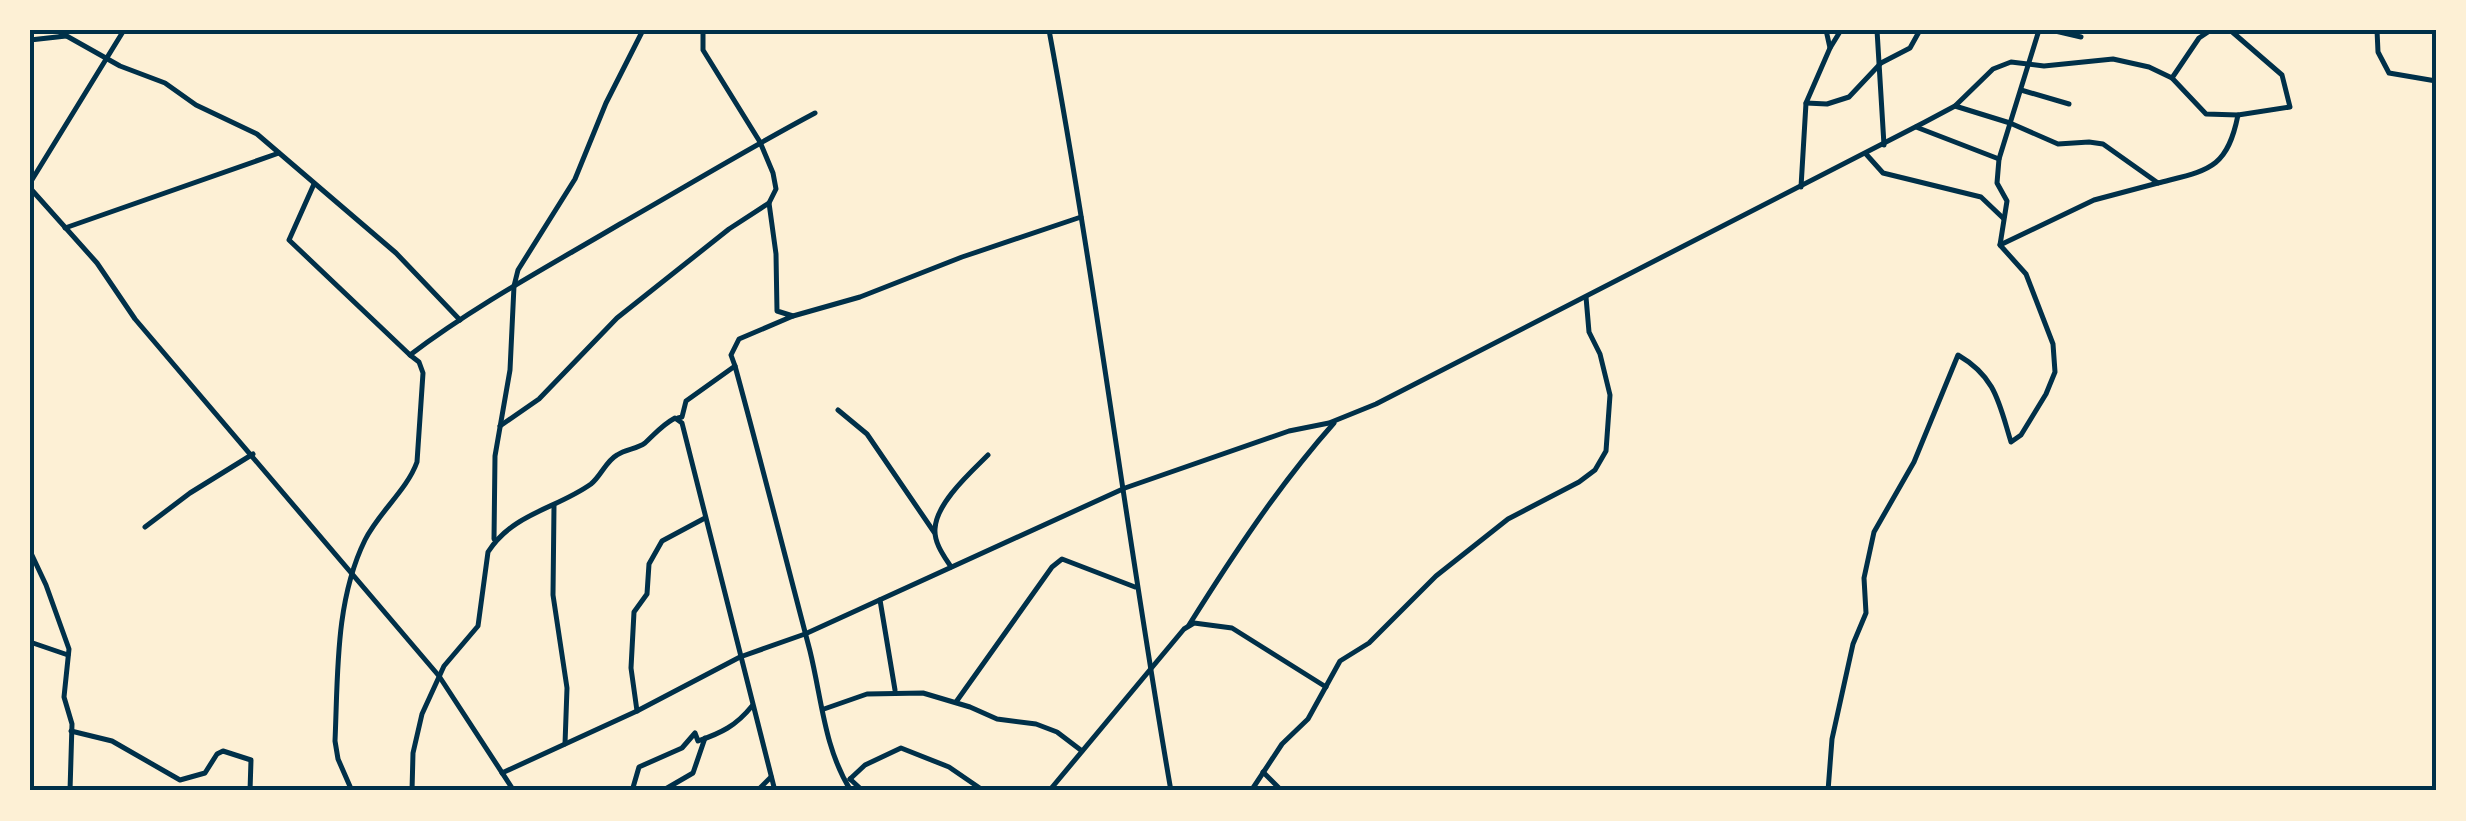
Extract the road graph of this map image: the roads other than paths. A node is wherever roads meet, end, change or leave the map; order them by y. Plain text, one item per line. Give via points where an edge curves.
1 (56, 30) edge
2 (124, 30) edge
3 (643, 30) edge
4 (704, 30) edge
5 (1049, 30) edge
6 (1826, 30) edge
7 (1841, 30) edge
8 (1878, 30) edge
9 (1920, 30) edge
10 (2039, 30) edge
11 (2051, 30) edge
12 (2211, 30) edge
13 (2230, 30) edge
14 (2377, 30) edge
15 (66, 36) junction
16 (2080, 37) dead end
17 (30, 40) edge
18 (1830, 48) junction
19 (105, 58) junction
20 (1880, 64) junction
21 (2028, 65) junction
22 (2172, 78) junction
23 (2436, 81) edge
24 (2020, 90) junction
25 (1806, 102) junction
26 (2070, 104) dead end
27 (1955, 106) junction
28 (815, 113) dead end
29 (2238, 115) junction
30 (2010, 123) junction
31 (1916, 128) junction
32 (760, 142) junction
33 (1884, 145) junction
34 (278, 153) junction
35 (1866, 154) junction
36 (1999, 160) junction
37 (2158, 183) junction
38 (314, 184) junction
39 (30, 185) edge
40 (1801, 188) junction
41 (768, 203) junction
42 (1081, 217) junction
43 (2004, 218) junction
44 (65, 228) junction
45 (2000, 245) junction
46 (514, 286) junction
47 (1586, 297) junction
48 (793, 316) junction
49 (460, 320) junction
50 (410, 355) junction
51 (735, 366) junction
52 (838, 410) dead end
53 (678, 418) junction
54 (1336, 420) junction
55 (500, 426) junction
56 (253, 454) junction
57 (988, 455) dead end
58 (1125, 488) junction
59 (554, 506) junction
60 (705, 518) junction
61 (145, 527) dead end
62 (934, 532) junction
63 (494, 542) junction
64 (30, 551) edge
65 (951, 567) junction
66 (351, 573) junction
67 (1136, 587) junction
68 (880, 600) junction
69 (1189, 626) junction
70 (805, 634) junction
71 (30, 642) edge
72 (68, 655) junction
73 (740, 657) junction
74 (1150, 667) junction
75 (439, 676) junction
76 (1326, 687) junction
77 (896, 692) junction
78 (956, 702) junction
79 (752, 706) junction
80 (824, 709) junction
81 (637, 711) junction
82 (71, 732) junction
83 (705, 738) junction
84 (565, 744) junction
85 (1082, 751) junction
86 (840, 771) junction
87 (1263, 772) junction
88 (502, 773) junction
89 (771, 777) junction
90 (850, 779) junction
91 (70, 791) edge
92 (250, 791) edge
93 (352, 791) edge
94 (412, 791) edge
95 (514, 791) edge
96 (632, 791) edge
97 (662, 791) edge
98 (757, 791) edge
99 (775, 791) edge
100 (852, 791) edge
101 (864, 791) edge
102 (984, 791) edge
103 (1049, 791) edge
104 (1171, 791) edge
105 (1251, 791) edge
106 (1282, 791) edge
107 (1828, 791) edge

1 - 15 street
2 - 19 street
3 - 46 street via 576,179
4 - 32 street via 703,50
5 - 42 street
6 - 18 street
7 - 18 street
8 - 20 street
9 - 20 street via 1910,48
10 - 21 street
11 - 16 street
12 - 22 street
13 - 29 street via 2282,75 2290,107
14 - 23 street via 2389,73
15 - 17 street
15 - 19 street
18 - 25 street
19 - 34 street via 240,124
19 - 39 street
20 - 25 street via 1850,97
20 - 33 street
21 - 22 street via 2113,59
21 - 24 street
21 - 27 street via 1993,69
22 - 29 street via 2206,114
24 - 26 street
24 - 30 street
25 - 40 street
27 - 30 street
27 - 31 street
28 - 32 street
29 - 37 street via 2232,146 2208,170
30 - 36 street
30 - 37 street via 2058,144 2103,144
31 - 33 street
31 - 36 street
32 - 41 street via 774,173 776,189
32 - 46 street
33 - 35 street
34 - 38 street
34 - 44 street
35 - 40 street
35 - 43 street via 1883,173 1981,196
36 - 43 street
37 - 45 street via 2094,200
38 - 49 street via 396,253
38 - 50 street via 288,240
39 - 44 street
40 - 47 street
41 - 48 street via 777,310
41 - 55 street via 617,318 538,398
42 - 48 street
42 - 58 street
43 - 45 street
44 - 56 street via 134,319
45 - 107 street via 2026,274 2053,344 2055,372 2012,442 1994,386 1958,355 1914,462 1874,532 1864,578 1866,612 1832,738
46 - 49 street
46 - 55 street
47 - 54 street
47 - 76 street via 1589,332 1610,394 1606,451 1596,470 1508,518 1465,552 1369,643 1340,661
48 - 51 street via 740,339 731,355
49 - 50 street
50 - 66 street via 423,373 417,462 381,512
51 - 53 street via 686,401
51 - 70 street
52 - 62 street via 867,434
53 - 59 street via 643,445 615,455 590,485
53 - 60 street
54 - 58 street
54 - 69 street
55 - 63 street
56 - 61 street
56 - 66 street
57 - 62 street via 957,486
58 - 65 street
58 - 67 street
59 - 63 street via 522,518
59 - 84 street via 552,595 567,688
60 - 73 street
60 - 81 street via 662,541 649,564 647,594 634,612
62 - 65 street
63 - 75 street via 478,626
64 - 72 street via 64,629
65 - 68 street
66 - 75 street
66 - 93 street via 335,742
67 - 74 street
67 - 78 street via 1062,558
68 - 70 street
68 - 77 street
69 - 74 street
69 - 76 street via 1232,628
70 - 73 street
70 - 80 street
71 - 72 street
72 - 82 street via 64,697
73 - 79 street
73 - 81 street
74 - 85 street
74 - 104 street
75 - 88 street
75 - 94 street via 422,714
76 - 87 street
77 - 78 street
77 - 80 street
78 - 85 street via 998,720 1057,732
79 - 83 street via 724,732
79 - 89 street
80 - 86 street
81 - 84 street
82 - 91 street
82 - 92 street via 112,741 180,780 205,773 216,754 229,752 252,760
83 - 96 street via 695,733 682,748 639,767
83 - 97 street via 693,774
84 - 88 street
85 - 103 street
86 - 90 street
86 - 100 street
87 - 105 street
87 - 106 street
88 - 95 street
89 - 98 street
89 - 99 street
90 - 101 street
90 - 102 street via 864,764 902,748 949,767

